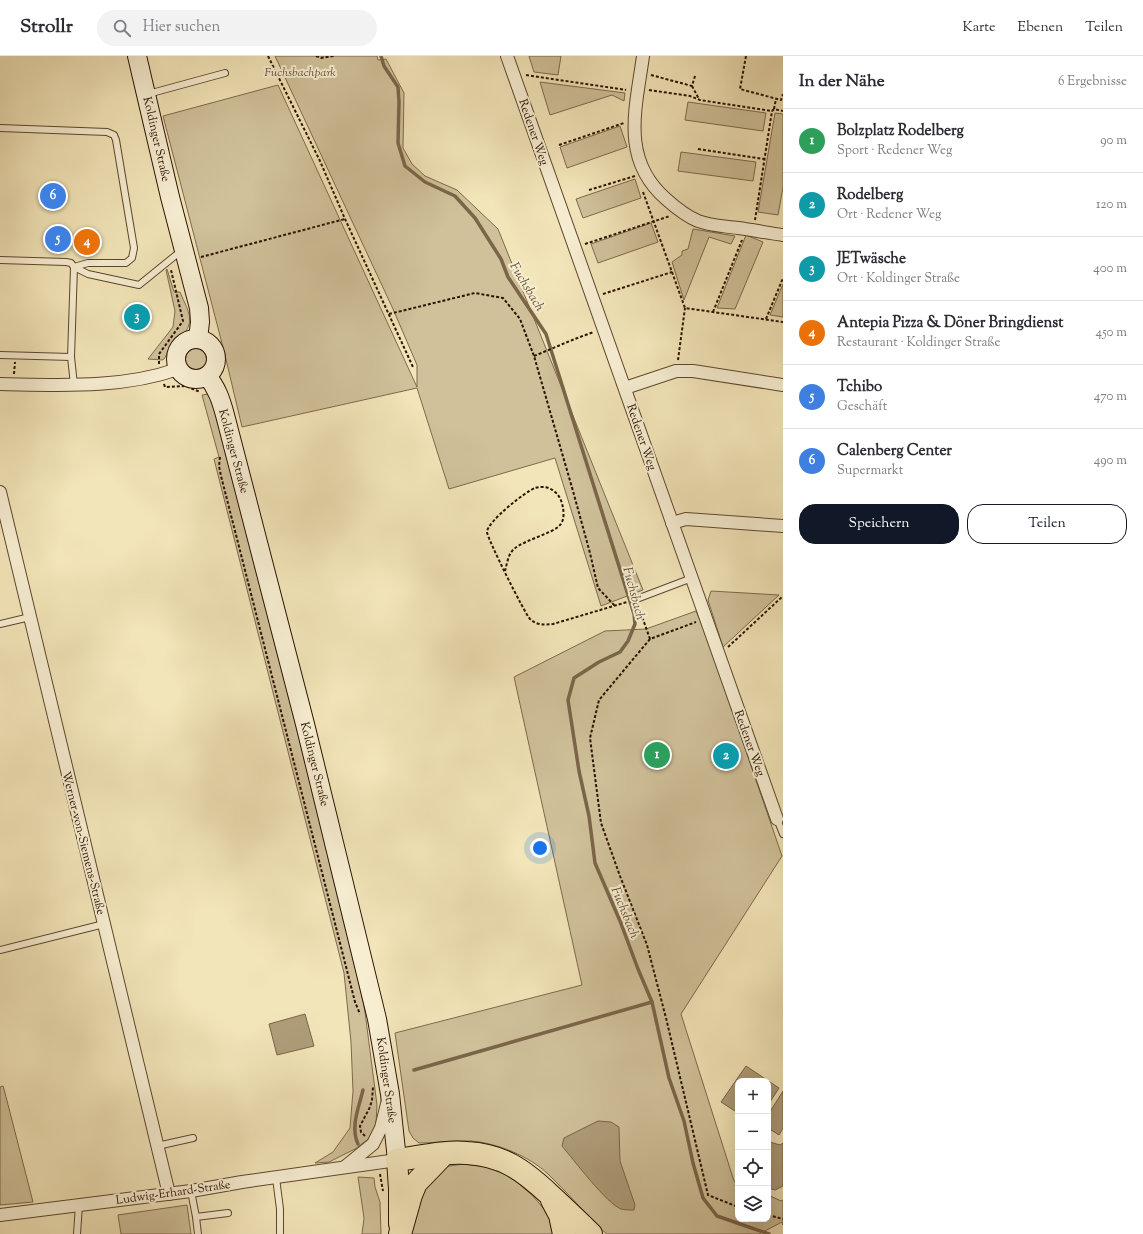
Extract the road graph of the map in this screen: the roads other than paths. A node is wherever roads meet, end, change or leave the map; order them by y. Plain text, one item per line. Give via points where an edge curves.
1 (137, 56) edge
2 (507, 56) edge
3 (644, 56) edge
4 (225, 73) dead end
5 (147, 94) junction
6 (0, 128) edge
7 (783, 235) edge
8 (190, 253) junction
9 (0, 260) edge
10 (74, 267) junction
11 (198, 340) junction
12 (0, 355) edge
13 (71, 357) junction
14 (170, 372) junction
15 (207, 376) junction
16 (0, 384) edge
17 (783, 384) edge
18 (74, 385) junction
19 (625, 388) junction
20 (0, 492) edge
21 (672, 523) junction
22 (783, 526) edge
23 (692, 578) junction
24 (635, 600) road end
25 (30, 617) junction
26 (0, 624) edge
27 (777, 819) joint
28 (783, 834) edge
29 (104, 924) junction
30 (0, 950) edge
31 (390, 1094) junction
32 (193, 1138) dead end
33 (157, 1146) junction
34 (444, 1154) junction
35 (397, 1160) junction
36 (346, 1167) junction
37 (276, 1178) junction
38 (191, 1191) junction
39 (169, 1194) junction
40 (549, 1194) junction
41 (79, 1205) junction
42 (228, 1213) dead end
43 (0, 1215) edge
44 (196, 1217) junction
45 (76, 1234) edge
46 (198, 1234) edge
47 (280, 1234) edge
48 (400, 1234) edge
49 (564, 1234) edge
50 (591, 1234) edge

1 - 5 street, Koldinger Straße
2 - 19 street, Redener Weg
3 - 7 street via 634,122 635,147 646,176 659,193 675,208 698,221
4 - 5 lane
5 - 8 street, Koldinger Straße via 170,197
6 - 10 lane via 114,134 134,248 132,258 126,263 88,263
8 - 10 lane via 169,262 140,285 88,274
8 - 11 street, Koldinger Straße via 199,308
9 - 10 lane via 66,262
10 - 13 lane
11 - 14 street via 185,342 179,348
11 - 15 street via 209,344 215,355 214,367
12 - 13 lane
13 - 18 lane
14 - 15 street via 191,379
14 - 18 street via 136,380
15 - 31 street, Koldinger Straße via 214,384 225,415 305,724 377,1019
16 - 18 street
17 - 19 street via 693,371 676,371
19 - 21 street, Redener Weg
20 - 25 street, Werner-von-Siemens-Straße
21 - 22 street via 686,519
21 - 23 street, Redener Weg
23 - 24 lane
23 - 27 street, Redener Weg
25 - 26 lane
25 - 29 street, Werner-von-Siemens-Straße
27 - 28 lane
29 - 30 lane
29 - 33 street, Werner-von-Siemens-Straße
31 - 35 street, Koldinger Straße
31 - 36 street via 381,1128 373,1144
32 - 33 lane
33 - 39 street, Werner-von-Siemens-Straße
34 - 35 highway
34 - 40 highway via 478,1154 503,1160 528,1174
34 - 48 highway via 416,1183 410,1195
35 - 36 street, Ludwig-Erhard-Straße
35 - 48 main road
36 - 37 street, Ludwig-Erhard-Straße
37 - 38 street, Ludwig-Erhard-Straße
37 - 47 lane
38 - 39 street, Ludwig-Erhard-Straße
38 - 44 lane
39 - 41 street, Ludwig-Erhard-Straße
40 - 49 highway via 560,1215
40 - 50 highway
41 - 43 street, Ludwig-Erhard-Straße
41 - 45 lane
42 - 44 lane
44 - 46 lane

